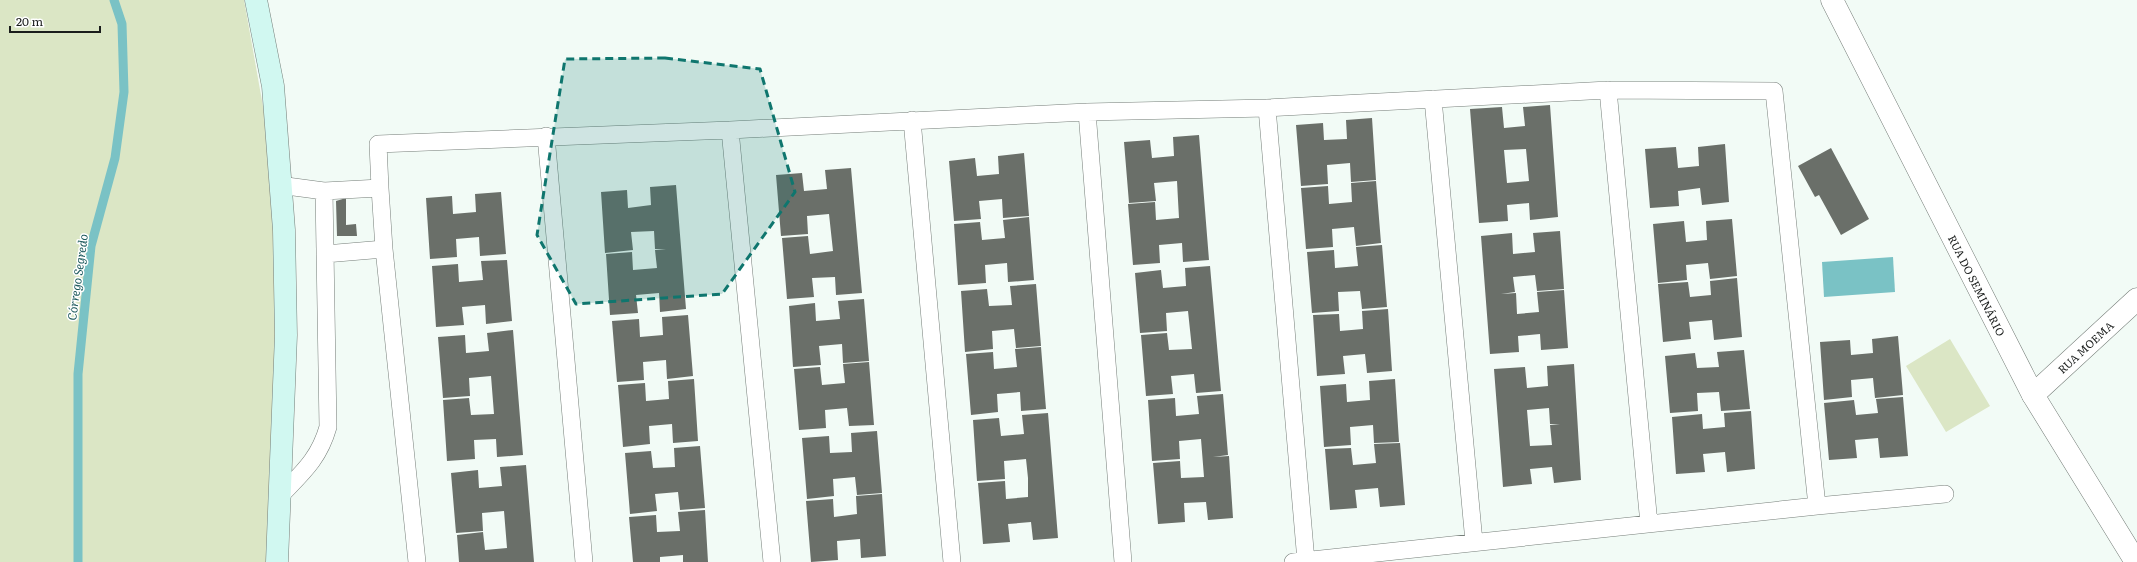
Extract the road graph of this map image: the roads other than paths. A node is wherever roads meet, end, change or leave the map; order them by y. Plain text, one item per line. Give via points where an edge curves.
1 (256, 0) edge
2 (1832, 0) edge
3 (1608, 90) junction
4 (1433, 99) junction
5 (1267, 108) junction
6 (1087, 112) junction
7 (912, 120) junction
8 (730, 130) junction
9 (546, 136) junction
10 (279, 185) junction
11 (380, 188) junction
12 (324, 191) junction
13 (384, 249) junction
14 (325, 254) junction
15 (2137, 299) edge
16 (2033, 395) junction
17 (1945, 494) dead end
18 (280, 496) junction
19 (1817, 506) junction
20 (1649, 524) junction
21 (1474, 542) junction
22 (1300, 561) edge
23 (277, 562) edge
24 (417, 562) edge
25 (584, 562) edge
26 (772, 562) edge
27 (952, 562) edge
28 (1124, 562) edge
29 (2136, 562) edge

1 - 10 main road via 273,86
2 - 16 street, RUA DO SEMINÁRIO
3 - 4 lane
3 - 19 lane via 1774,91
3 - 20 lane
4 - 5 lane
4 - 21 lane
5 - 6 lane
5 - 22 lane
6 - 7 lane
6 - 28 lane
7 - 8 lane
7 - 27 lane
8 - 9 lane
8 - 26 lane
9 - 11 lane via 378,144
9 - 25 lane
10 - 12 lane
10 - 18 main road via 284,230 286,335
11 - 12 lane
11 - 13 lane
12 - 14 lane
13 - 14 lane
13 - 24 lane
14 - 18 lane via 328,427 324,442 312,463
15 - 16 street, RUA MOEMA
16 - 29 street, RUA DO SEMINÁRIO
17 - 19 lane
18 - 23 main road
19 - 20 lane
20 - 21 lane
21 - 22 lane

